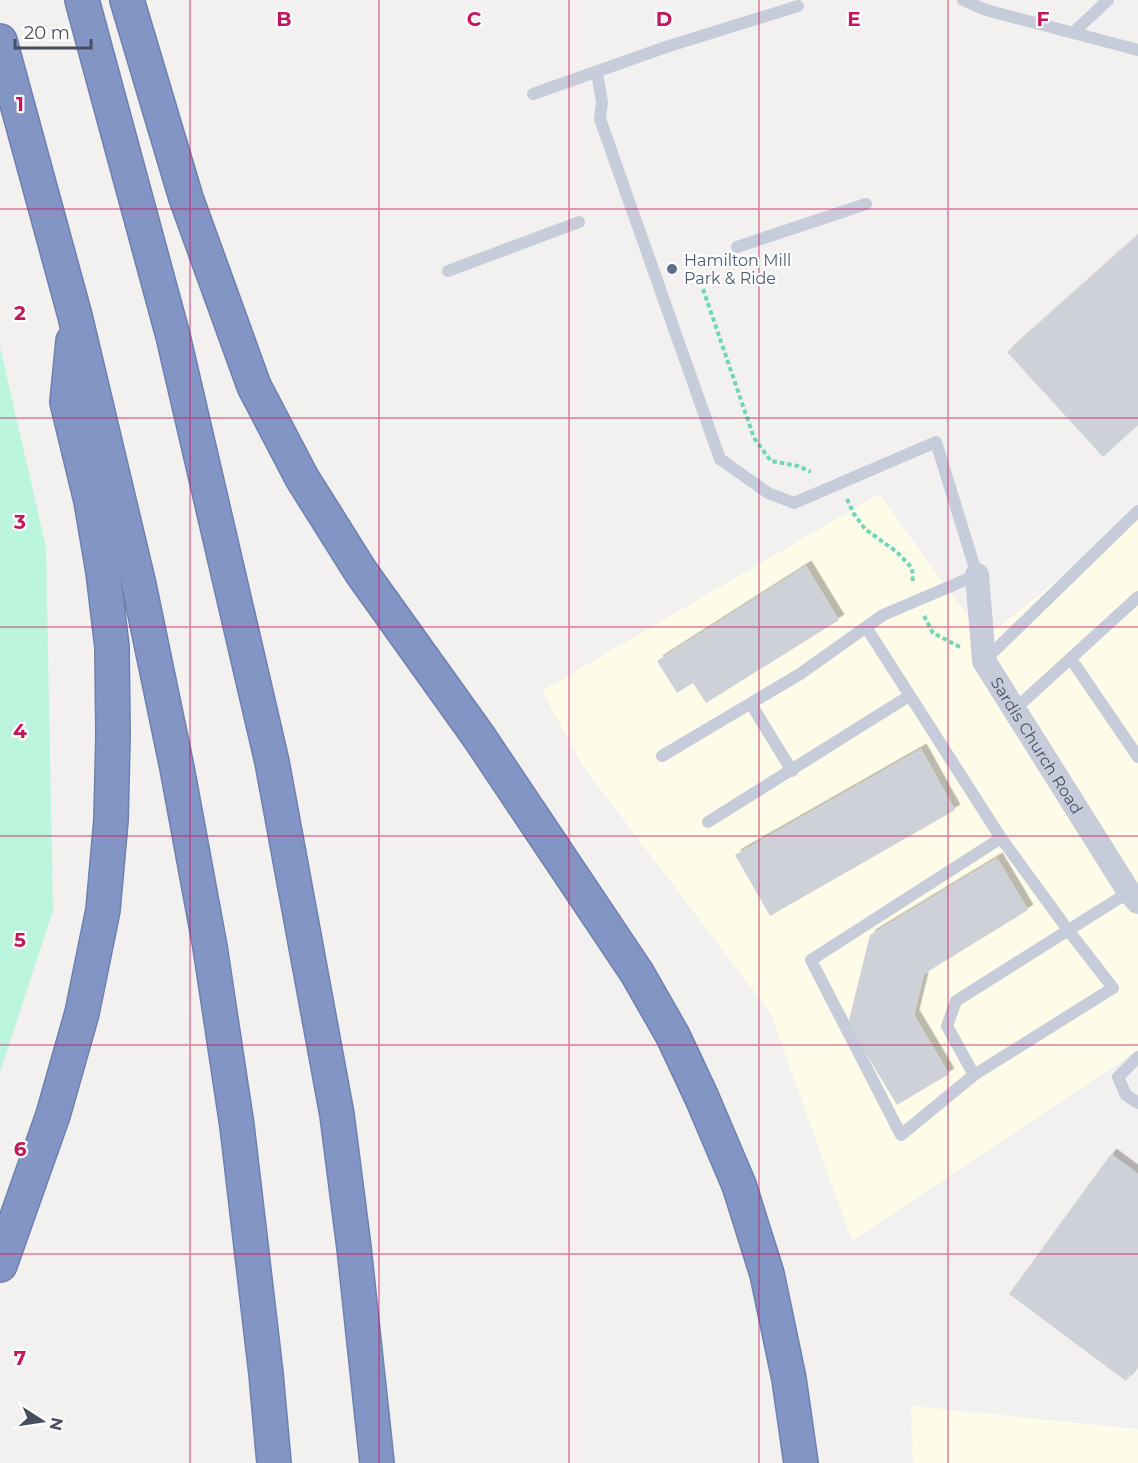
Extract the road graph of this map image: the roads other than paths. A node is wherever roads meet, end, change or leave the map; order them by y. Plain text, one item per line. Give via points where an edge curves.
1 (82, 0) edge
2 (127, 0) edge
3 (963, 0) edge
4 (1108, 0) edge
5 (798, 6) dead end
6 (1073, 33) junction
7 (0, 41) edge
8 (1138, 50) edge
9 (597, 73) junction
10 (533, 94) dead end
11 (866, 204) dead end
12 (579, 222) dead end
13 (737, 247) dead end
14 (448, 271) dead end
15 (75, 316) junction
16 (1138, 511) edge
17 (977, 575) junction
18 (1138, 597) edge
19 (866, 627) junction
20 (1071, 658) junction
21 (984, 661) junction
22 (909, 696) junction
23 (751, 704) junction
24 (1015, 710) junction
25 (662, 756) dead end
26 (1138, 757) edge
27 (792, 771) junction
28 (708, 822) dead end
29 (1001, 838) junction
30 (1133, 897) edge
31 (1068, 930) junction
32 (1138, 1057) edge
33 (974, 1075) junction
34 (1138, 1103) edge
35 (0, 1266) edge
36 (274, 1463) edge
37 (377, 1463) edge
38 (801, 1463) edge

1 - 37 highway via 173,336 272,762 337,1115
2 - 38 highway via 186,198 221,297 254,386 302,478 361,572 479,737 637,973 702,1098 739,1185 767,1274 789,1378
3 - 6 lane
4 - 6 lane
5 - 9 lane
6 - 8 lane
7 - 15 highway
9 - 10 lane
9 - 17 lane via 602,102 600,119 720,459 768,493 794,502 936,442
11 - 13 lane
12 - 14 lane
15 - 35 highway via 67,402 91,501 112,647 111,820 104,910 82,1013 53,1114
15 - 36 highway via 139,585 210,947 237,1126
16 - 21 lane
17 - 19 lane via 884,615
17 - 21 street, Sardis Church Road
18 - 20 lane
19 - 22 lane
19 - 23 lane
20 - 24 lane
20 - 26 lane
21 - 24 street, Sardis Church Road
22 - 27 lane
22 - 29 lane
23 - 25 lane
23 - 27 lane
24 - 30 street, Sardis Church Road
27 - 28 lane
29 - 31 lane
29 - 33 lane via 811,960 901,1135
30 - 31 lane
31 - 33 lane via 956,1001 947,1026
31 - 33 lane via 1113,988
32 - 34 lane via 1118,1077 1126,1095

